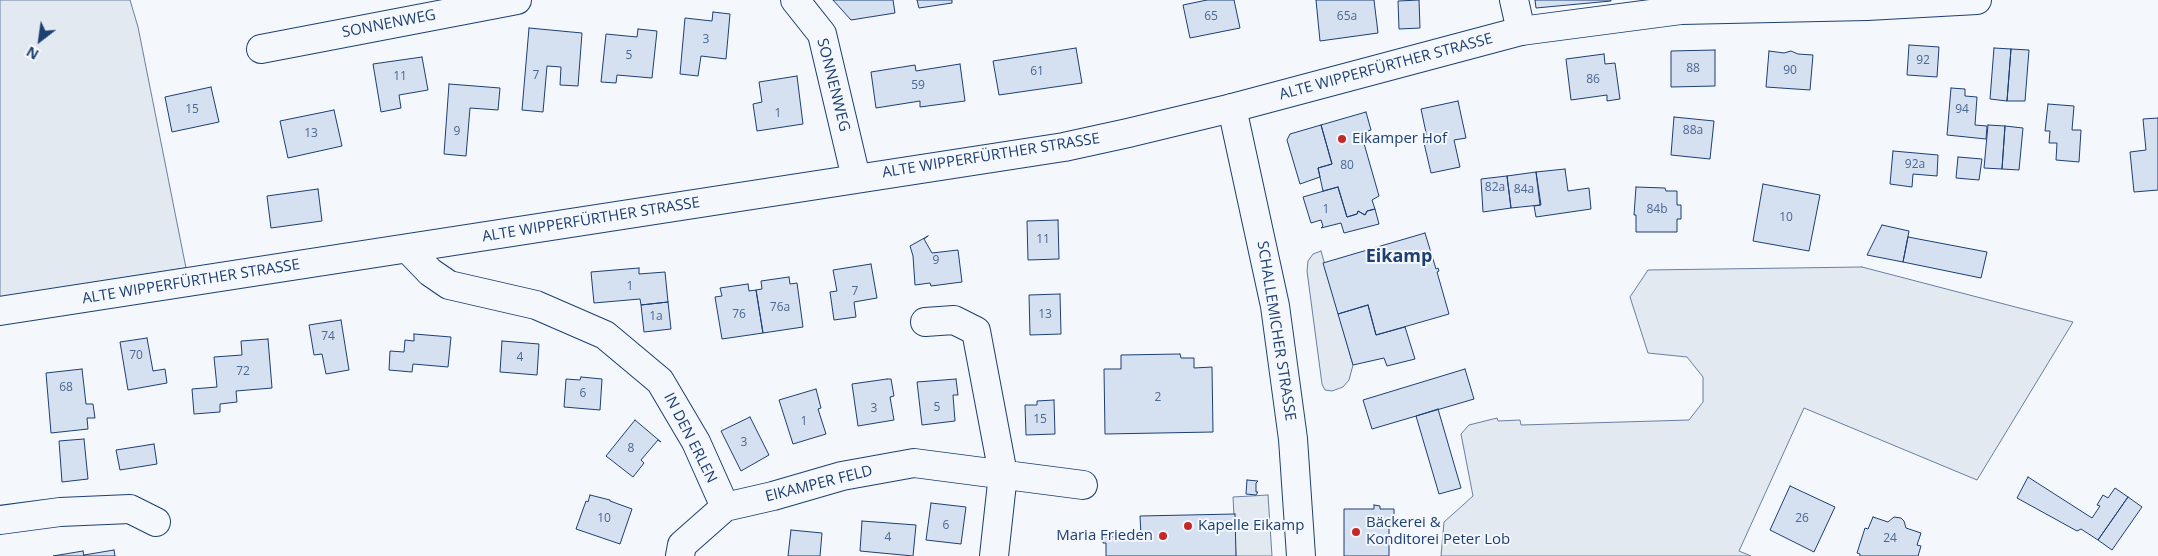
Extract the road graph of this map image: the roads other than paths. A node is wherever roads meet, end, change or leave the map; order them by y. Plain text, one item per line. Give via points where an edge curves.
1 (517, 0) edge
2 (795, 0) edge
3 (1514, 0) edge
4 (1977, 0) edge
5 (1521, 31) junction
6 (260, 49) dead end
7 (1232, 108) junction
8 (856, 178) junction
9 (408, 249) junction
10 (0, 311) edge
11 (926, 322) dead end
12 (1003, 474) junction
13 (1083, 485) dead end
14 (725, 507) junction
15 (0, 520) edge
16 (156, 522) dead end
17 (680, 556) edge
18 (994, 556) edge
19 (1301, 556) edge

1 - 6 street, SONNENWEG
2 - 8 street, SONNENWEG via 822,34
3 - 5 street
4 - 5 street, ALTE WIPPERFÜRTHER STRASSE via 1681,10
5 - 7 street, ALTE WIPPERFÜRTHER STRASSE
7 - 8 street, ALTE WIPPERFÜRTHER STRASSE via 1064,147
7 - 19 street, SCHALLEMICHER STRASSE via 1275,306 1293,438
8 - 9 street, ALTE WIPPERFÜRTHER STRASSE
9 - 10 street, ALTE WIPPERFÜRTHER STRASSE
9 - 14 street, IN DEN ERLEN via 430,272 449,285 536,305 605,336 660,381 696,442
11 - 12 street via 954,320 976,331
12 - 13 street, EIKAMPER FELD
12 - 14 street, EIKAMPER FELD via 914,463 842,476
12 - 18 street
14 - 17 street via 682,545
15 - 16 street via 60,512 130,509

